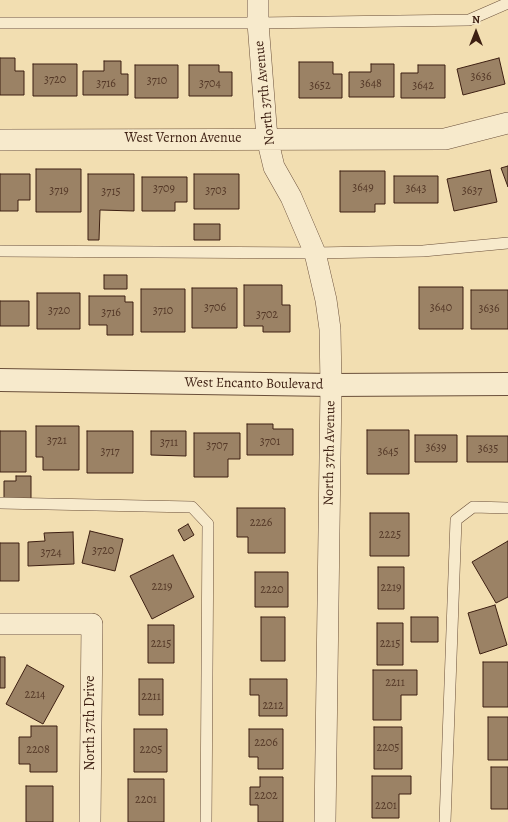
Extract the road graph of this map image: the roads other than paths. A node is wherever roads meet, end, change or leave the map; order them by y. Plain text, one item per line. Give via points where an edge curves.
1 (258, 0) edge
2 (508, 4) edge
3 (0, 23) edge
4 (258, 23) junction
5 (508, 123) edge
6 (267, 138) junction
7 (0, 140) edge
8 (508, 243) edge
9 (0, 251) edge
10 (315, 253) junction
11 (0, 380) edge
12 (508, 384) edge
13 (331, 385) junction
14 (0, 503) edge
15 (508, 508) edge
16 (0, 624) edge
17 (90, 822) edge
18 (206, 822) edge
19 (325, 822) edge
20 (444, 822) edge

1 - 4 street, North 37th Avenue
2 - 4 lane via 469,20
3 - 4 lane
4 - 6 street, North 37th Avenue
5 - 6 street, West Vernon Avenue via 445,139
6 - 7 street, West Vernon Avenue
6 - 10 street, North 37th Avenue via 274,167 291,197
8 - 10 lane via 423,251
9 - 10 lane
10 - 13 street, North 37th Avenue via 329,322
11 - 13 street, West Encanto Boulevard
12 - 13 street, West Encanto Boulevard
13 - 19 street, North 37th Avenue
14 - 18 lane via 192,507 208,524
15 - 20 lane via 473,507 456,520
16 - 17 street, North 37th Drive via 92,624

